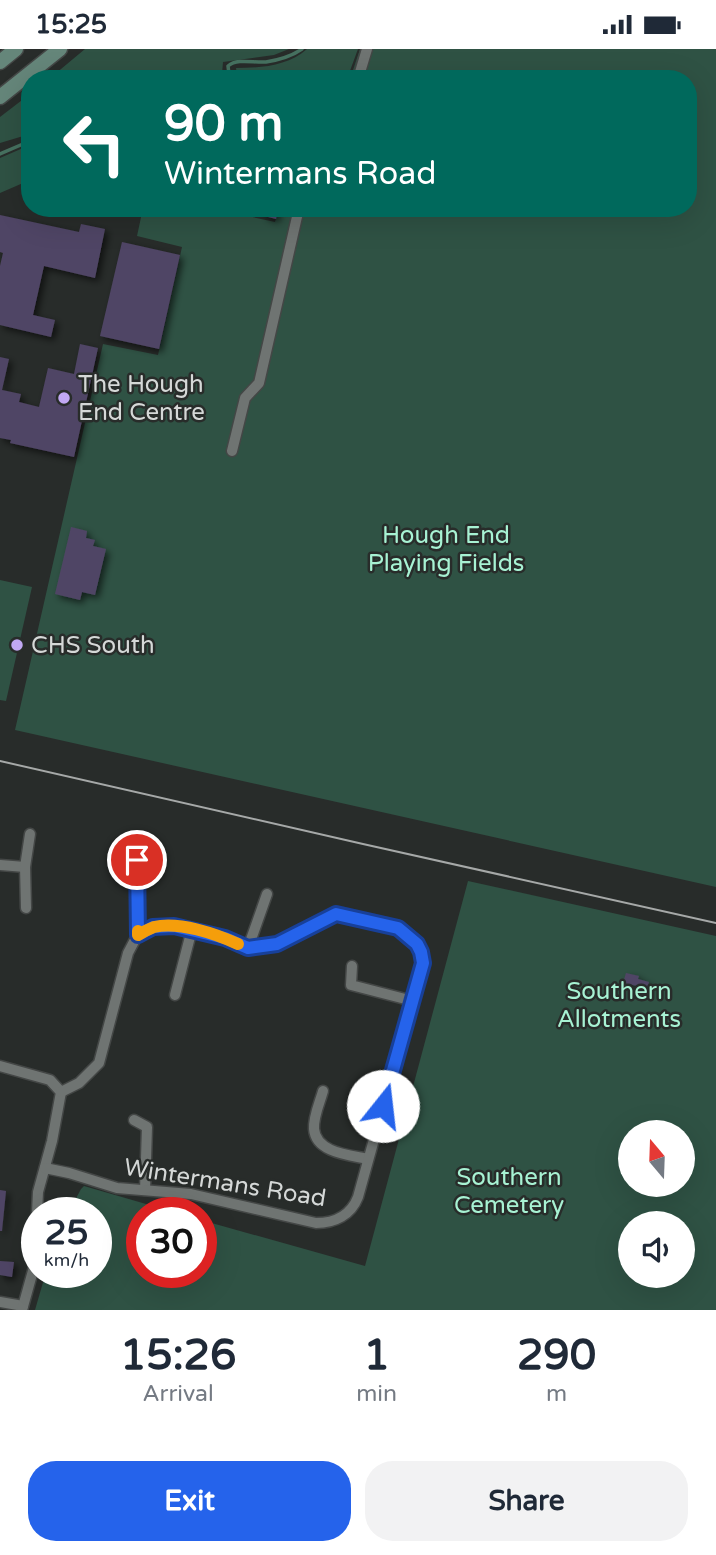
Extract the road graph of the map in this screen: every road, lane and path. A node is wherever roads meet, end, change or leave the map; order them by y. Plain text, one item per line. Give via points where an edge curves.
1 (16, 49) edge
2 (60, 49) edge
3 (367, 49) edge
4 (0, 62) edge
5 (34, 70) edge
6 (361, 70) edge
7 (21, 80) edge
8 (0, 97) edge
9 (297, 217) edge
10 (232, 451) dead end
11 (30, 834) dead end
12 (137, 860) dead end
13 (0, 865) edge
14 (25, 867) junction
15 (267, 894) dead end
16 (26, 908) dead end
17 (192, 929) junction
18 (138, 935) junction
19 (248, 948) junction
20 (352, 966) dead end
21 (175, 995) dead end
22 (413, 1001) junction
23 (0, 1066) edge
24 (323, 1091) dead end
25 (61, 1092) junction
26 (134, 1120) dead end
27 (368, 1159) junction
28 (45, 1168) junction
29 (145, 1190) junction
30 (38, 1197) edge
31 (28, 1288) edge
32 (0, 1302) edge
33 (22, 1308) edge

1 - 4 street
2 - 5 street
3 - 6 street
7 - 8 street
9 - 10 street via 259,383 245,398
11 - 14 street
12 - 18 street
13 - 14 street
14 - 16 street
15 - 19 street
17 - 18 street via 153,927
17 - 19 street
17 - 21 street
18 - 25 street via 128,953 99,1063 79,1083
19 - 22 street, Wintermans Road via 277,944 336,914 398,928 421,952 423,963
20 - 22 street via 351,985
22 - 27 street, Wintermans Road
23 - 25 street via 50,1080
24 - 27 street via 314,1125 317,1138 333,1151
25 - 28 street
26 - 29 street via 147,1127
27 - 29 street, Wintermans Road via 355,1204 326,1223 191,1194
28 - 29 street, Wintermans Road via 117,1188
28 - 30 street
31 - 33 street
32 - 33 street

